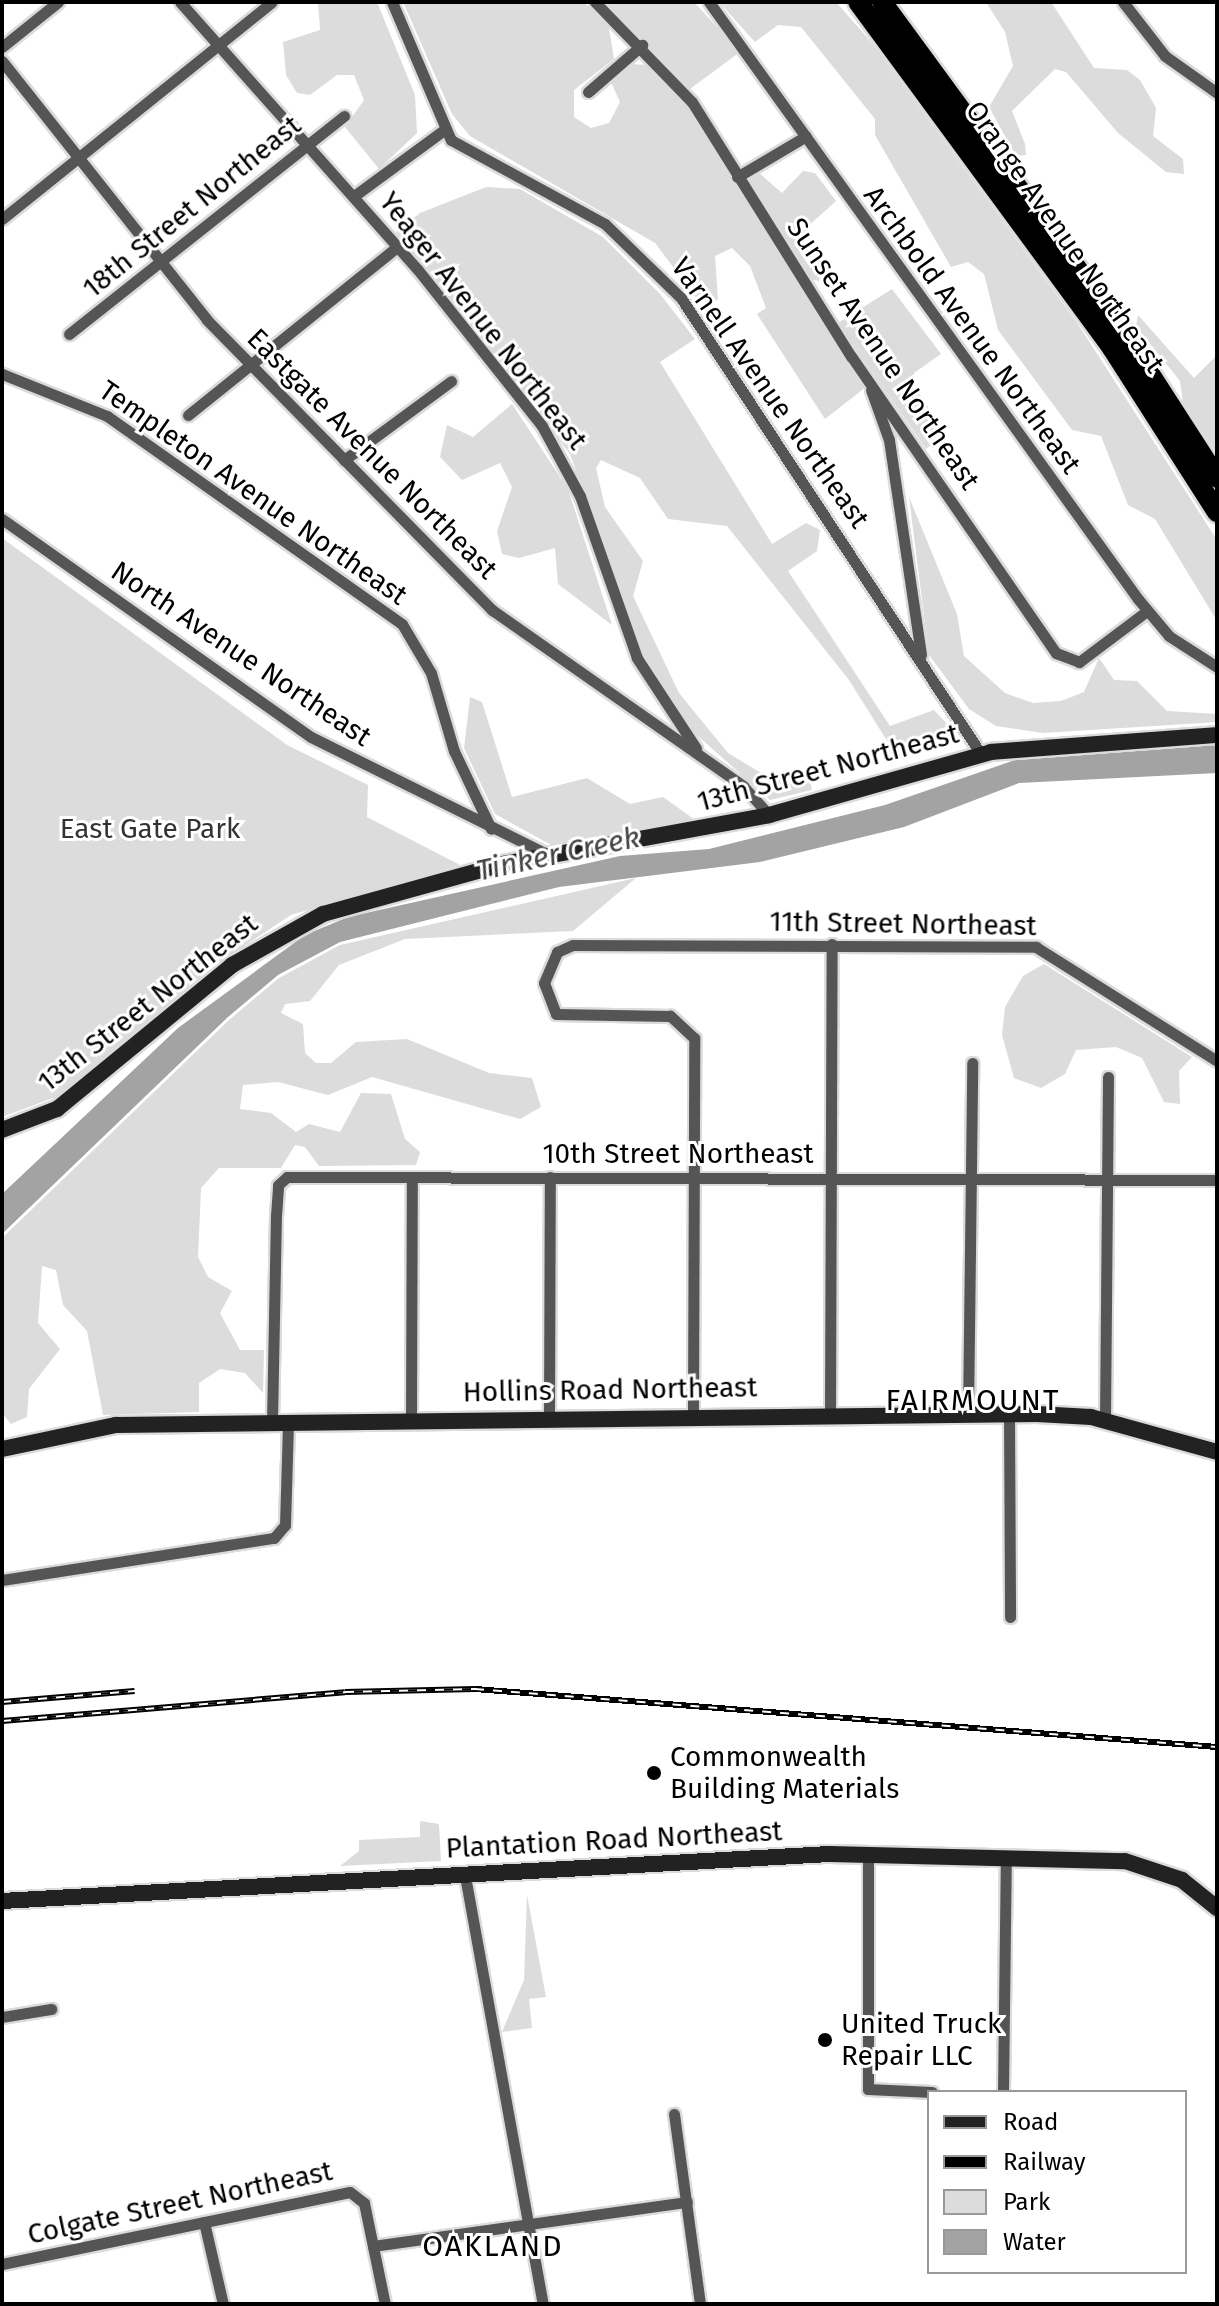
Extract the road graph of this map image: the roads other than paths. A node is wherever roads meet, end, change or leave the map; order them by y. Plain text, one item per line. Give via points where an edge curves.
1 (58, 2) edge
2 (180, 2) edge
3 (272, 2) edge
4 (392, 2) edge
5 (595, 2) edge
6 (709, 2) edge
7 (1123, 2) edge
8 (878, 6) edge
9 (218, 45) junction
10 (642, 45) junction
11 (2, 47) edge
12 (2, 61) edge
13 (588, 92) dead end
14 (1217, 93) edge
15 (344, 116) dead end
16 (444, 130) junction
17 (806, 136) junction
18 (309, 145) junction
19 (77, 160) junction
20 (737, 177) junction
21 (354, 196) junction
22 (2, 219) edge
23 (398, 246) junction
24 (163, 264) junction
25 (69, 334) dead end
26 (249, 364) junction
27 (2, 374) edge
28 (867, 378) junction
29 (451, 381) dead end
30 (188, 415) dead end
31 (344, 460) junction
32 (1217, 478) edge
33 (1217, 512) edge
34 (2, 519) edge
35 (1147, 611) junction
36 (921, 658) junction
37 (1217, 667) edge
38 (1217, 735) edge
39 (981, 754) junction
40 (701, 755) junction
41 (769, 815) junction
42 (491, 829) junction
43 (548, 855) junction
44 (832, 944) junction
45 (1217, 1061) edge
46 (972, 1063) dead end
47 (1108, 1077) dead end
48 (2, 1130) edge
49 (412, 1177) junction
50 (550, 1177) junction
51 (693, 1178) junction
52 (830, 1179) junction
53 (969, 1180) junction
54 (1217, 1180) edge
55 (1106, 1181) junction
56 (693, 1414) junction
57 (830, 1414) junction
58 (968, 1414) junction
59 (1009, 1414) junction
60 (549, 1416) junction
61 (411, 1419) junction
62 (1105, 1421) junction
63 (280, 1422) junction
64 (2, 1449) edge
65 (1217, 1452) edge
66 (2, 1580) edge
67 (1010, 1617) dead end
68 (868, 1855) junction
69 (1006, 1858) junction
70 (465, 1876) junction
71 (2, 1901) edge
72 (1217, 1908) edge
73 (51, 2009) dead end
74 (2, 2017) edge
75 (1003, 2090) edge
76 (927, 2092) edge
77 (674, 2114) dead end
78 (687, 2202) junction
79 (204, 2222) junction
80 (526, 2224) junction
81 (373, 2246) junction
82 (2, 2264) edge
83 (223, 2304) edge
84 (385, 2304) edge
85 (543, 2304) edge
86 (700, 2304) edge

1 - 11 street
2 - 9 street, Yeager Avenue Northeast
3 - 9 street
4 - 16 street
5 - 10 street, Sunset Avenue Northeast
6 - 17 street, Archbold Avenue Northeast
7 - 14 street via 1165,56
8 - 32 highway, Orange Avenue Northeast via 1121,329
8 - 33 highway, Orange Avenue Northeast via 1112,348
9 - 18 street, Yeager Avenue Northeast
9 - 19 street
10 - 13 street
10 - 20 street, Sunset Avenue Northeast via 692,102
12 - 19 street, Eastgate Avenue Northeast
15 - 18 street, 18th Street Northeast
16 - 21 street
16 - 36 street, Varnell Avenue Northeast via 458,145 605,224 658,272
17 - 20 street
17 - 35 street, Archbold Avenue Northeast
18 - 21 street, Yeager Avenue Northeast
18 - 24 street, 18th Street Northeast
19 - 22 street
19 - 24 street, Eastgate Avenue Northeast
20 - 28 street, Sunset Avenue Northeast
21 - 23 street, Yeager Avenue Northeast
23 - 26 street
23 - 40 street, Yeager Avenue Northeast via 558,450 637,658
24 - 25 street, 18th Street Northeast
24 - 26 street, Eastgate Avenue Northeast
26 - 30 street
26 - 31 street, Eastgate Avenue Northeast
27 - 42 street, Templeton Avenue Northeast via 107,416 402,624 431,673 454,751
28 - 35 street, Sunset Avenue Northeast via 1064,660 1079,662
28 - 36 street via 889,440
29 - 31 street
31 - 40 street, Eastgate Avenue Northeast via 507,624
34 - 42 street, North Avenue Northeast via 311,737
35 - 37 street, Archbold Avenue Northeast via 1181,646
36 - 39 street, Varnell Avenue Northeast
38 - 39 street, 13th Street Northeast
39 - 41 street, 13th Street Northeast
40 - 41 street, Eastgate Avenue Northeast
41 - 43 street, 13th Street Northeast
42 - 43 street, North Avenue Northeast
43 - 48 street, 13th Street Northeast via 374,898 286,929 232,965 74,1097
44 - 45 street, 11th Street Northeast via 1041,948
44 - 51 street, 11th Street Northeast via 573,945 557,952 544,983 556,1014 643,1016 686,1024 695,1049
44 - 52 street
46 - 53 street
47 - 55 street
49 - 50 street, 10th Street Northeast
49 - 61 street
49 - 63 street, 10th Street Northeast via 279,1182 274,1321
50 - 51 street, 10th Street Northeast
50 - 60 street
51 - 52 street, 10th Street Northeast
51 - 56 street
52 - 53 street, 10th Street Northeast
52 - 57 street
53 - 55 street, 10th Street Northeast
53 - 58 street
54 - 55 street, 10th Street Northeast
55 - 62 street
56 - 57 street, Hollins Road Northeast
56 - 60 street, Hollins Road Northeast
57 - 58 street, Hollins Road Northeast
58 - 59 street, Hollins Road Northeast
59 - 62 street, Hollins Road Northeast
59 - 67 street
60 - 61 street, Hollins Road Northeast
61 - 63 street, Hollins Road Northeast
62 - 65 street, Hollins Road Northeast
63 - 64 street, Hollins Road Northeast via 90,1427
63 - 66 street via 285,1525 274,1538
68 - 69 street, Plantation Road Northeast
68 - 70 street, Plantation Road Northeast
68 - 76 street via 868,2089
69 - 72 street, Plantation Road Northeast via 1145,1865 1182,1880
69 - 75 street
70 - 71 street, Plantation Road Northeast
70 - 80 street
73 - 74 street
77 - 78 street
78 - 80 street
78 - 86 street
79 - 81 street, Colgate Street Northeast via 350,2192 364,2203
79 - 82 street, Colgate Street Northeast
79 - 83 street
80 - 81 street
80 - 85 street
81 - 84 street

